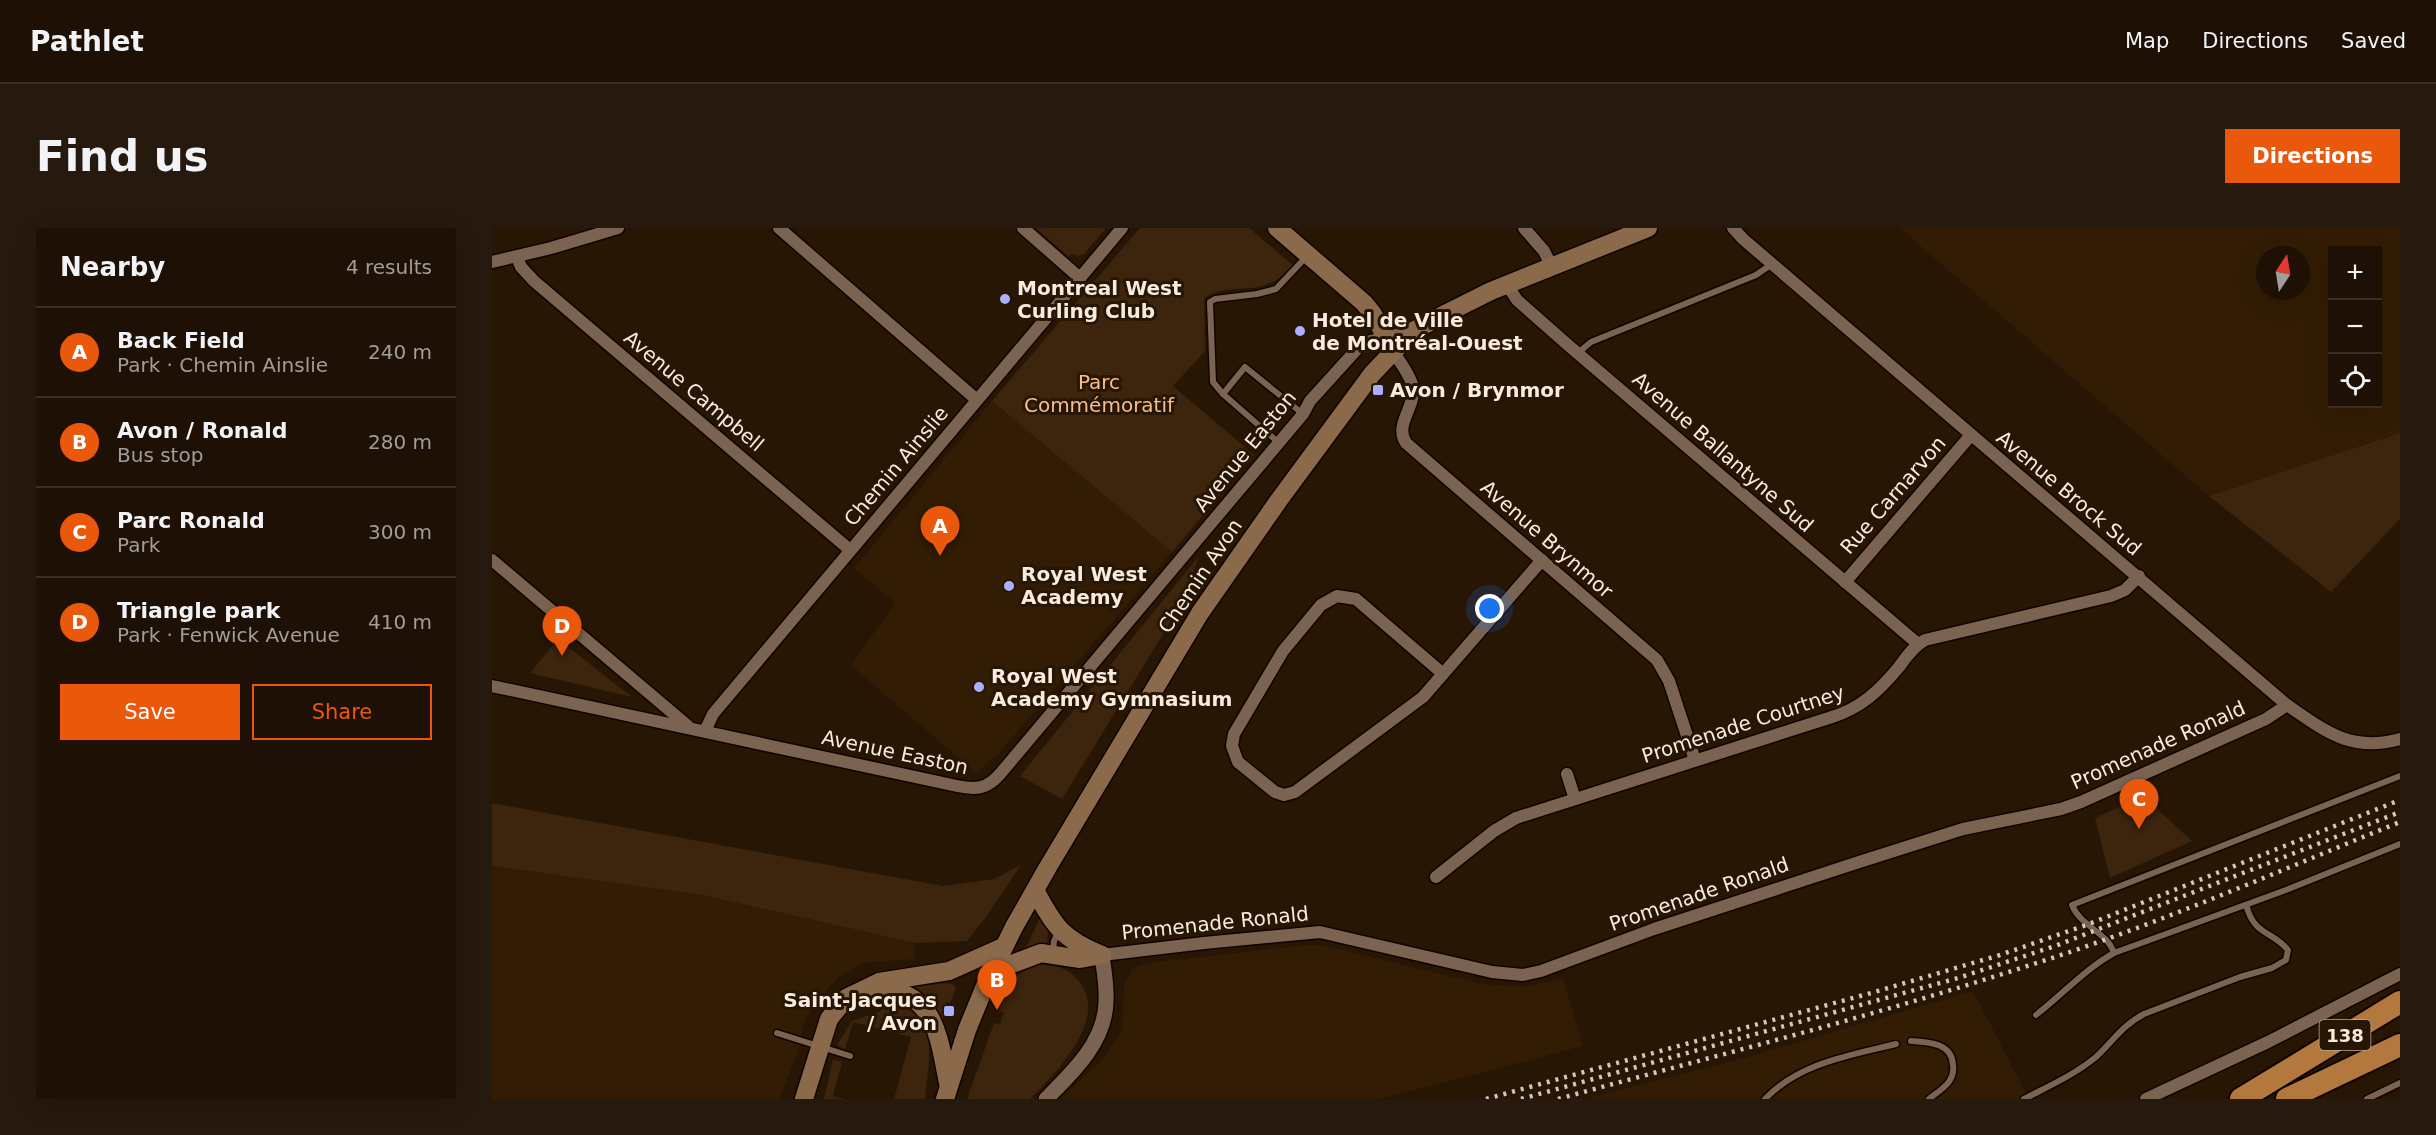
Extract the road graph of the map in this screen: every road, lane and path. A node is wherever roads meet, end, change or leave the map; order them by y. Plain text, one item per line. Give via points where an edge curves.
1 (618, 228) edge
2 (779, 228) edge
3 (1023, 228) edge
4 (1122, 228) edge
5 (1277, 228) edge
6 (1524, 228) edge
7 (1648, 228) edge
8 (1733, 228) edge
9 (1308, 255) junction
10 (517, 257) junction
11 (492, 262) edge
12 (1772, 264) junction
13 (1552, 267) junction
14 (1080, 278) junction
15 (1507, 285) junction
16 (1389, 344) junction
17 (1578, 353) junction
18 (1223, 394) junction
19 (977, 400) junction
20 (1304, 414) junction
21 (1971, 435) junction
22 (1279, 443) junction
23 (850, 550) junction
24 (492, 560) edge
25 (1542, 560) junction
26 (2139, 576) junction
27 (1845, 582) junction
28 (1918, 644) junction
29 (1442, 673) junction
30 (492, 686) edge
31 (2287, 705) junction
32 (692, 729) junction
33 (705, 731) junction
34 (2400, 739) edge
35 (1695, 760) junction
36 (1567, 774) dead end
37 (2400, 776) edge
38 (1575, 799) junction
39 (2400, 844) edge
40 (1436, 877) dead end
41 (1035, 890) junction
42 (2246, 905) junction
43 (1059, 930) junction
44 (1004, 947) junction
45 (1053, 953) junction
46 (2114, 953) junction
47 (1101, 955) junction
48 (992, 972) junction
49 (2400, 974) edge
50 (861, 990) junction
51 (2400, 1002) edge
52 (2036, 1015) dead end
53 (777, 1033) dead end
54 (1911, 1041) dead end
55 (1896, 1044) dead end
56 (2400, 1045) edge
57 (819, 1047) junction
58 (850, 1056) dead end
59 (2400, 1083) edge
60 (947, 1092) edge
61 (804, 1099) edge
62 (1046, 1099) edge
63 (1765, 1099) edge
64 (1929, 1099) edge
65 (2024, 1099) edge
66 (2146, 1099) edge
67 (2241, 1099) edge
68 (2287, 1099) edge
69 (2367, 1099) edge

1 - 10 street
2 - 19 street
3 - 14 street
4 - 14 street, Chemin Ainslie
5 - 9 main road
6 - 13 street via 1541,246
7 - 13 main road, Chemin Avon
8 - 12 street, Avenue Brock Sud
9 - 16 main road via 1369,308
9 - 18 lane via 1275,289 1210,302 1213,382
10 - 11 street
10 - 23 street, Avenue Campbell via 534,281
12 - 17 lane via 1756,275 1592,342
12 - 21 street, Avenue Brock Sud
13 - 15 main road, Chemin Avon
14 - 19 street, Chemin Ainslie
15 - 16 main road, Chemin Avon
15 - 17 street, Avenue Ballantyne Sud via 1517,300
16 - 20 street, Avenue Easton via 1362,344 1310,401
16 - 25 street, Avenue Brynmor via 1413,391 1402,428 1406,443
16 - 41 main road, Chemin Avon via 1200,613
17 - 27 street, Avenue Ballantyne Sud
18 - 20 lane via 1245,367
18 - 22 lane
19 - 23 street, Chemin Ainslie
20 - 22 street, Avenue Easton
21 - 26 street, Avenue Brock Sud
21 - 27 street, Rue Carnarvon
22 - 33 street, Avenue Easton via 990,785 970,788
23 - 33 street, Chemin Ainslie via 713,714
24 - 32 street
25 - 29 street
25 - 35 street, Avenue Brynmor via 1658,660 1669,681
26 - 28 street via 2111,597
26 - 31 street, Avenue Brock Sud
27 - 28 street, Avenue Ballantyne Sud
28 - 35 street, Promenade Courtney via 1859,707
29 - 29 street via 1416,703 1295,792 1275,792 1235,757 1234,734 1280,657 1331,598 1356,599
30 - 32 street, Avenue Easton
31 - 34 street, Avenue Brock Sud via 2316,726 2348,741 2372,744
31 - 47 street, Promenade Ronald via 2266,719 2081,802 1963,829 1857,862 1541,971 1522,975 1492,972 1320,932
32 - 33 street, Avenue Easton
35 - 38 street, Promenade Courtney
36 - 38 street
37 - 46 lane via 2072,905 2080,917 2107,939
38 - 40 street, Promenade Courtney via 1509,821
39 - 42 lane
41 - 43 main road
41 - 44 main road, Chemin Avon
42 - 46 lane
42 - 65 lane via 2258,929 2288,950 2286,960 2138,1017 2081,1068
43 - 45 lane
43 - 47 main road via 1080,946
44 - 48 main road, Chemin Avon
44 - 50 main road via 949,971 889,980
45 - 47 main road via 1080,959
45 - 48 main road via 1034,955
46 - 52 lane via 2089,968
47 - 62 street via 1106,1001 1102,1026 1085,1057
48 - 60 main road, Chemin Avon via 967,1030
49 - 66 street
50 - 57 main road via 833,1012
50 - 60 main road via 891,990 924,1007 937,1030
51 - 67 highway, 138
53 - 57 lane
54 - 64 lane via 1942,1046 1952,1058 1952,1076
55 - 63 lane via 1813,1067 1773,1090
56 - 68 highway
57 - 58 lane
57 - 61 main road
59 - 69 lane

